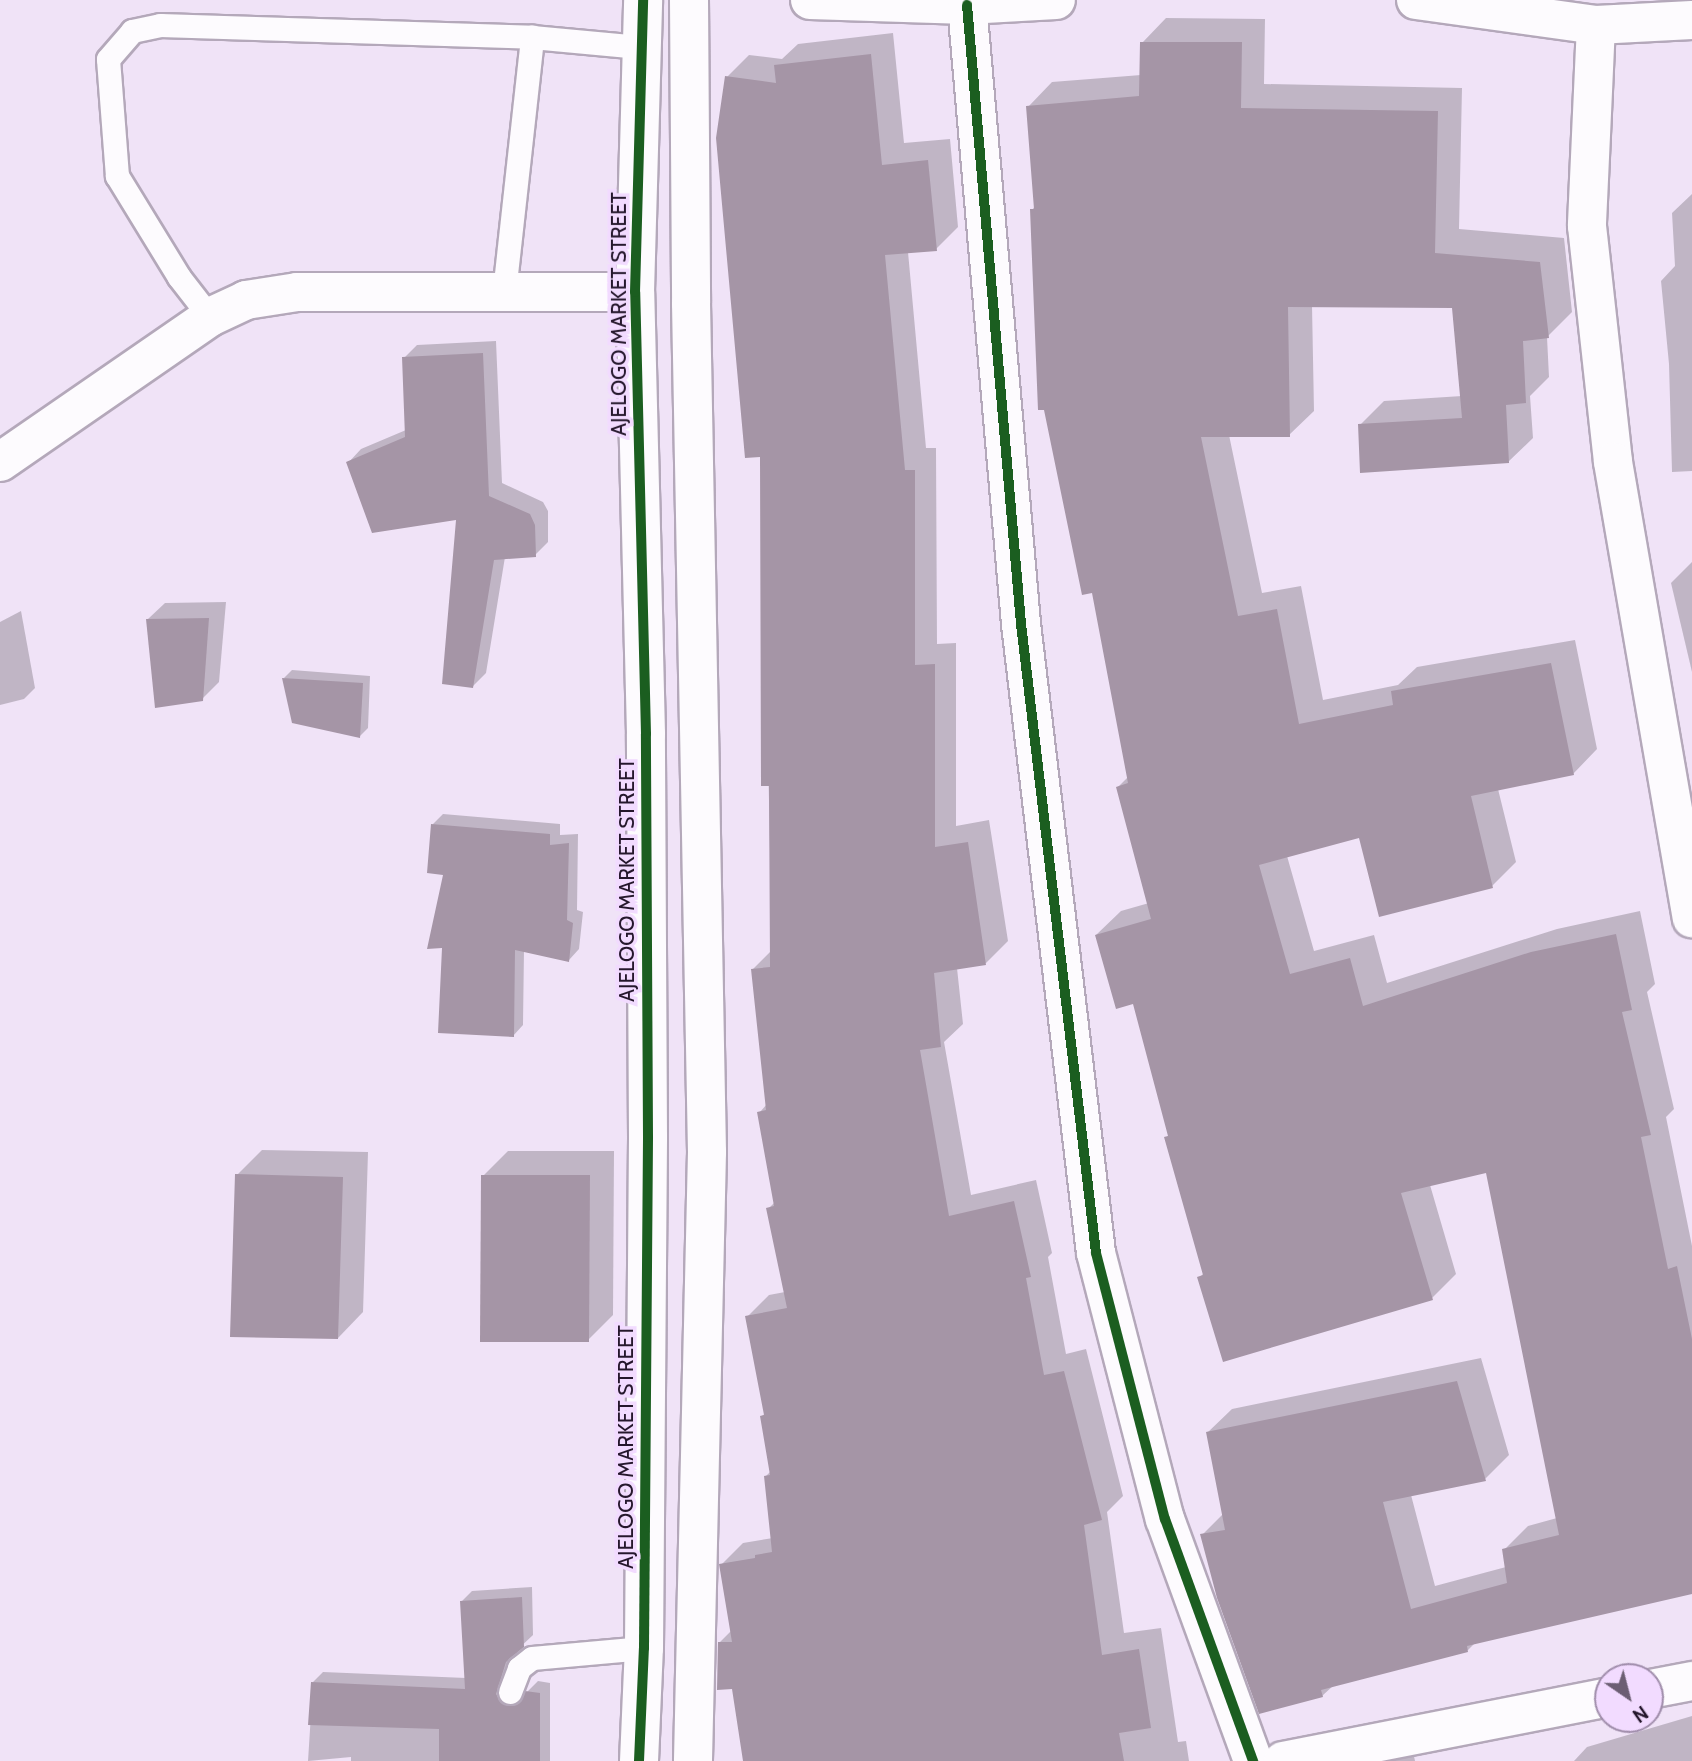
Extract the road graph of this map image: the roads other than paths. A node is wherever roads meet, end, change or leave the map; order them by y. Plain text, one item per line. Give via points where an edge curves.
1 (643, 0) edge
2 (689, 0) edge
3 (810, 0) edge
4 (1056, 0) edge
5 (1416, 0) edge
6 (967, 5) junction
7 (1692, 20) edge
8 (1596, 25) junction
9 (533, 37) junction
10 (640, 47) junction
11 (504, 292) junction
12 (635, 292) junction
13 (209, 317) junction
14 (0, 462) edge
15 (1692, 918) edge
16 (643, 1648) junction
17 (1692, 1681) edge
18 (1664, 1686) edge
19 (510, 1692) dead end
20 (1594, 1701) edge
21 (639, 1761) edge
22 (693, 1761) edge
23 (1253, 1761) edge
24 (1283, 1761) edge

1 - 10 street, AJELOGO MARKET STREET
2 - 22 street via 707,1152
3 - 6 street
4 - 6 street
5 - 8 street
6 - 23 street via 1021,624 1096,1253 1165,1519
7 - 8 street
8 - 15 street via 1587,226 1613,462
9 - 10 lane
9 - 11 lane
9 - 13 lane via 160,26 132,31 108,59 117,176
10 - 12 street, AJELOGO MARKET STREET
11 - 12 street
11 - 13 street via 297,292 246,300
12 - 16 street, AJELOGO MARKET STREET via 646,762
13 - 14 street
16 - 19 lane via 531,1658 519,1668
16 - 21 street, AJELOGO MARKET STREET
17 - 18 street
20 - 24 street

